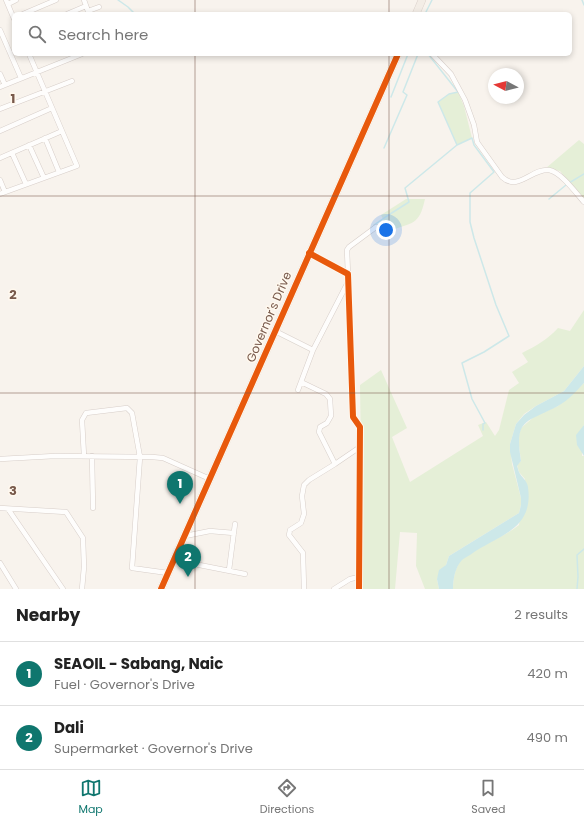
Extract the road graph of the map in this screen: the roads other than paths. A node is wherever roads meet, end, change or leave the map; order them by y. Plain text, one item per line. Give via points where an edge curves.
1 (16, 0) edge
2 (56, 0) edge
3 (84, 0) edge
4 (422, 0) edge
5 (7, 2) edge
6 (99, 7) dead end
7 (88, 10) edge
8 (28, 12) edge
9 (78, 12) edge
10 (417, 12) edge
11 (12, 13) edge
12 (0, 30) edge
13 (30, 56) edge
14 (77, 56) edge
15 (397, 56) edge
16 (434, 56) edge
17 (37, 72) junction
18 (0, 74) edge
19 (21, 78) junction
20 (72, 81) dead end
21 (5, 85) junction
22 (0, 87) edge
23 (45, 90) junction
24 (52, 108) junction
25 (0, 109) edge
26 (0, 131) edge
27 (62, 131) junction
28 (45, 138) junction
29 (29, 145) junction
30 (12, 153) junction
31 (0, 158) edge
32 (59, 172) junction
33 (44, 178) junction
34 (0, 180) edge
35 (26, 184) junction
36 (2, 193) edge
37 (584, 202) edge
38 (376, 227) dead end
39 (309, 253) junction
40 (348, 274) junction
41 (348, 280) junction
42 (275, 331) junction
43 (313, 350) junction
44 (301, 382) junction
45 (298, 390) dead end
46 (360, 448) junction
47 (84, 456) junction
48 (92, 456) junction
49 (140, 457) junction
50 (0, 459) edge
51 (335, 464) junction
52 (210, 479) junction
53 (0, 508) edge
54 (93, 508) dead end
55 (8, 509) junction
56 (235, 524) dead end
57 (234, 533) junction
58 (185, 536) junction
59 (174, 560) junction
60 (0, 562) edge
61 (229, 570) junction
62 (168, 573) junction
63 (245, 574) dead end
64 (359, 577) junction
65 (16, 589) edge
66 (63, 589) edge
67 (82, 589) edge
68 (161, 589) edge
69 (304, 589) edge
70 (334, 589) edge
71 (359, 589) edge

1 - 5 street
2 - 8 street
3 - 7 street
4 - 10 main road
5 - 11 street
6 - 7 street
7 - 9 street
12 - 19 street
13 - 17 street
14 - 17 street
15 - 39 main road, Governor's Drive
16 - 37 street via 451,74 465,100 477,142 502,178 517,182 540,171 549,170 558,174
17 - 19 street
17 - 23 street
18 - 21 street
19 - 21 street
20 - 23 street
21 - 22 street
23 - 24 street
23 - 25 street
24 - 26 street
24 - 27 street
27 - 28 street
27 - 32 street via 77,166
28 - 29 street
28 - 32 street
29 - 30 street
29 - 33 street
30 - 31 street
30 - 35 street
32 - 33 street
33 - 35 street
34 - 36 street
35 - 36 street
38 - 40 street via 347,250
39 - 40 street
39 - 42 main road, Governor's Drive
40 - 41 street
41 - 43 street
41 - 46 street via 353,417 360,427
42 - 43 street
42 - 52 main road, Governor's Drive
43 - 44 street
44 - 45 street
44 - 51 street via 326,394 330,399 331,416 320,427 319,432
46 - 51 street
46 - 64 street
47 - 48 street
47 - 49 street via 82,420 86,413 126,408 132,413
47 - 50 street
48 - 49 street
48 - 54 street
49 - 52 street via 163,458
49 - 62 street via 132,568
51 - 69 street via 304,486 304,514 301,523 290,530 289,535 303,553
52 - 58 main road, Governor's Drive
53 - 55 street
55 - 66 street
55 - 67 street via 66,512 83,538
56 - 57 street
57 - 58 street via 210,531
57 - 61 street
58 - 59 main road, Governor's Drive
59 - 61 street
59 - 62 main road, Governor's Drive
60 - 65 street
61 - 63 street
62 - 68 main road, Governor's Drive
64 - 70 street via 350,579
64 - 71 street

